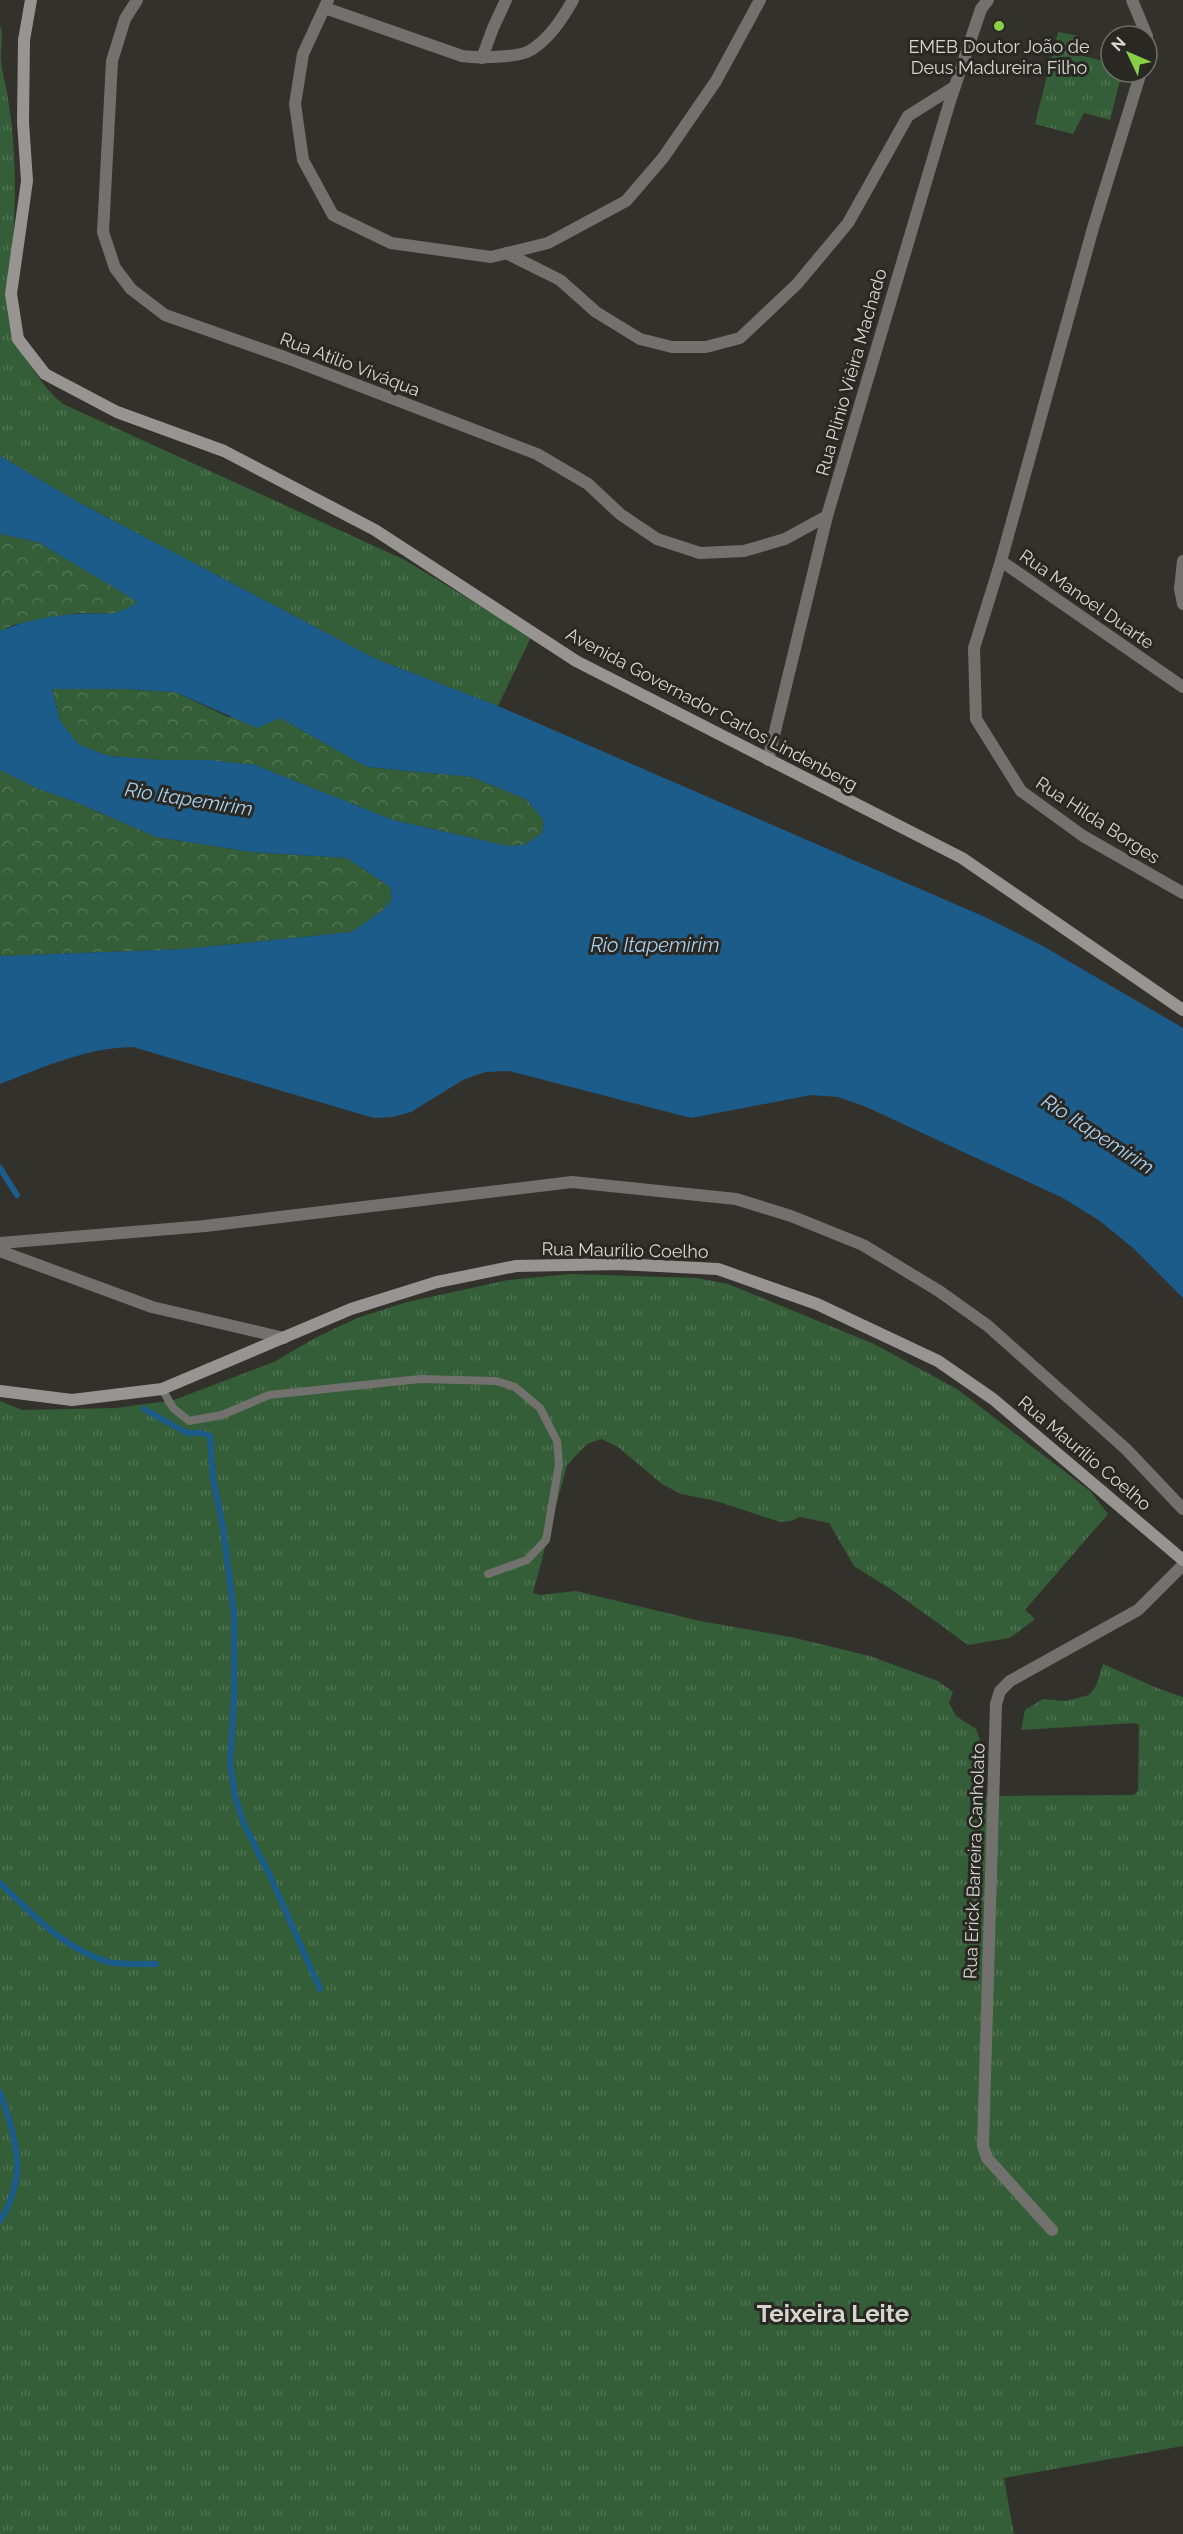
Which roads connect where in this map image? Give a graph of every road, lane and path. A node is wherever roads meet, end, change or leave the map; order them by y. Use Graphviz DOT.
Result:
graph roads {
  1 [pos="32,0"];
  2 [pos="136,0"];
  3 [pos="506,0"];
  4 [pos="573,0"];
  5 [pos="759,0"];
  6 [pos="988,0"];
  7 [pos="1132,0"];
  8 [pos="326,4"];
  9 [pos="1141,24"];
  10 [pos="482,58"];
  11 [pos="1137,84"];
  12 [pos="954,87"];
  13 [pos="506,253"];
  14 [pos="827,516"];
  15 [pos="1001,561"];
  16 [pos="1183,561"];
  17 [pos="1183,604"];
  18 [pos="1183,687"];
  19 [pos="768,760"];
  20 [pos="1183,893"];
  21 [pos="1183,1010"];
  22 [pos="0,1243"];
  23 [pos="0,1251"];
  24 [pos="284,1338"];
  25 [pos="162,1389"];
  26 [pos="0,1391"];
  27 [pos="1183,1509"];
  28 [pos="1183,1560"];
  29 [pos="1183,1565"];
  30 [pos="488,1574"];
  31 [pos="1052,2230"];
  1 -- 19 [label="street, Avenida Governador Carlos Lindenberg"];
  2 -- 14 [label="street, Rua Atílio Viváqua"];
  3 -- 10 [label="street"];
  4 -- 10 [label="street"];
  5 -- 13 [label="street"];
  6 -- 12 [label="street, Rua Plinio Viêira Machado"];
  7 -- 9 [label="street"];
  8 -- 10 [label="street"];
  8 -- 13 [label="street"];
  11 -- 15 [label="street"];
  12 -- 13 [label="street"];
  12 -- 14 [label="street, Rua Plinio Viêira Machado"];
  14 -- 19 [label="street, Rua Plinio Viêira Machado"];
  15 -- 18 [label="street, Rua Manoel Duarte"];
  15 -- 20 [label="street, Rua Hilda Borges"];
  16 -- 17 [label="street"];
  19 -- 21 [label="street, Avenida Governador Carlos Lindenberg"];
  22 -- 27 [label="street"];
  23 -- 24 [label="street"];
  24 -- 25 [label="street, Rua Maurílio Coelho"];
  24 -- 28 [label="street, Rua Maurílio Coelho"];
  25 -- 26 [label="street, Rua Maurílio Coelho"];
  25 -- 30 [label="lane"];
  29 -- 31 [label="street, Rua Erick Barreira Canholato"];
}
